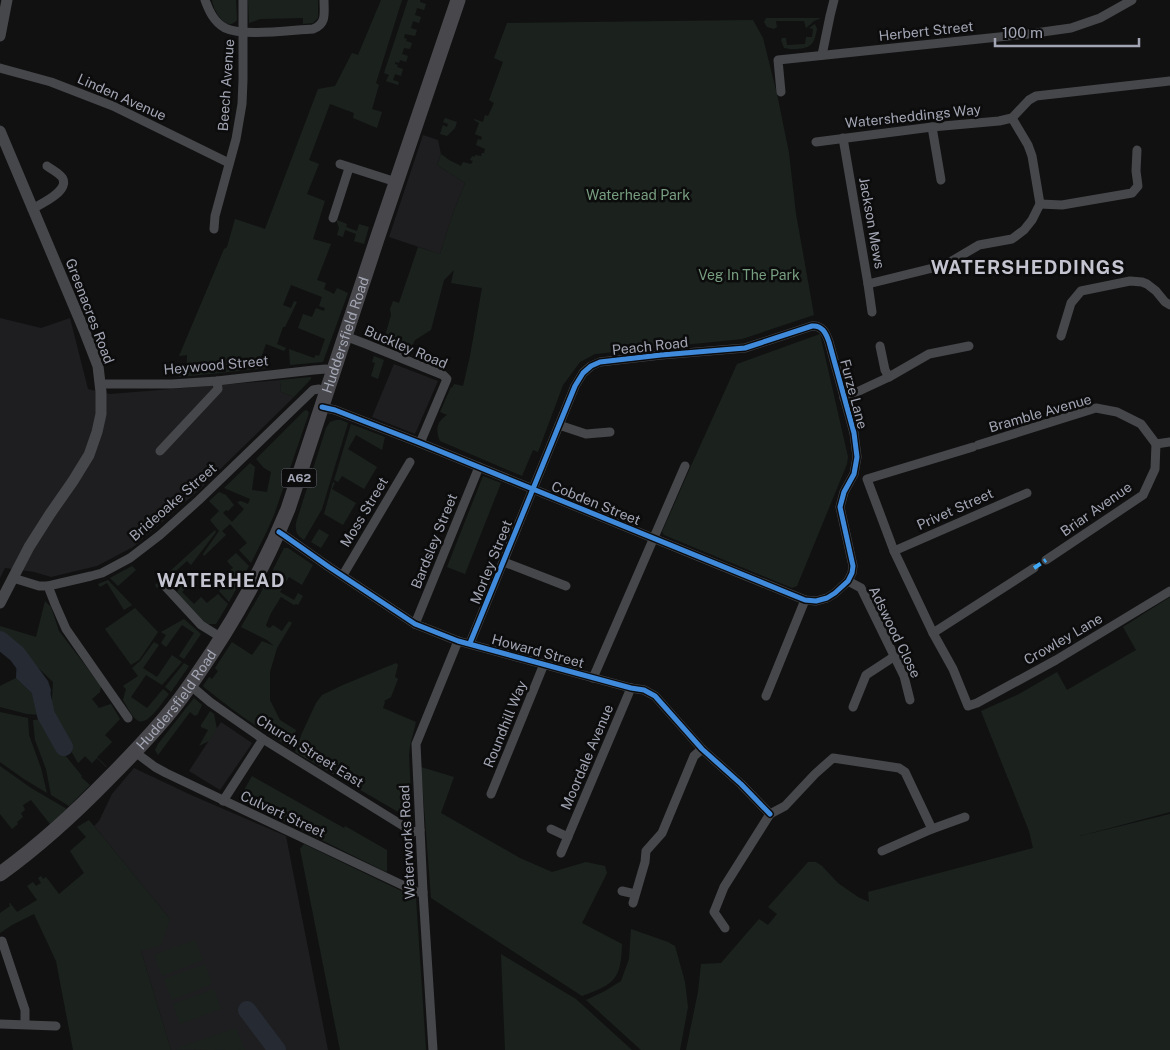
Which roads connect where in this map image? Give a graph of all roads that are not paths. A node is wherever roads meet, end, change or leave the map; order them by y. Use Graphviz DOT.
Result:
graph roads {
  1 [pos="7,0"];
  2 [pos="205,0"];
  3 [pos="243,0"];
  4 [pos="324,0"];
  5 [pos="458,0"];
  6 [pos="834,0"];
  7 [pos="1111,0"];
  8 [pos="1132,0"];
  9 [pos="1116,8"];
  10 [pos="243,32"];
  11 [pos="0,36"];
  12 [pos="822,55"];
  13 [pos="0,68"];
  14 [pos="1170,81"];
  15 [pos="781,92"];
  16 [pos="1012,118"];
  17 [pos="932,127"];
  18 [pos="0,131"];
  19 [pos="843,138"];
  20 [pos="816,142"];
  21 [pos="1137,150"];
  22 [pos="229,163"];
  23 [pos="340,164"];
  24 [pos="47,166"];
  25 [pos="350,168"];
  26 [pos="941,180"];
  27 [pos="396,182"];
  28 [pos="1040,204"];
  29 [pos="32,209"];
  30 [pos="333,218"];
  31 [pos="214,229"];
  32 [pos="868,284"];
  33 [pos="1170,305"];
  34 [pos="872,312"];
  35 [pos="816,325"];
  36 [pos="345,336"];
  37 [pos="1061,336"];
  38 [pos="880,346"];
  39 [pos="968,346"];
  40 [pos="333,371"];
  41 [pos="888,376"];
  42 [pos="217,381"];
  43 [pos="101,384"];
  44 [pos="327,391"];
  45 [pos="844,398"];
  46 [pos="322,407"];
  47 [pos="559,425"];
  48 [pos="610,432"];
  49 [pos="1170,442"];
  50 [pos="420,443"];
  51 [pos="1156,444"];
  52 [pos="160,451"];
  53 [pos="410,462"];
  54 [pos="685,466"];
  55 [pos="479,467"];
  56 [pos="533,490"];
  57 [pos="1027,493"];
  58 [pos="279,532"];
  59 [pos="654,539"];
  60 [pos="894,551"];
  61 [pos="1046,560"];
  62 [pos="504,562"];
  63 [pos="1034,568"];
  64 [pos="343,576"];
  65 [pos="13,578"];
  66 [pos="848,581"];
  67 [pos="164,585"];
  68 [pos="48,586"];
  69 [pos="566,586"];
  70 [pos="1170,592"];
  71 [pos="805,600"];
  72 [pos="0,603"];
  73 [pos="415,624"];
  74 [pos="933,633"];
  75 [pos="222,638"];
  76 [pos="458,641"];
  77 [pos="470,644"];
  78 [pos="895,656"];
  79 [pos="544,664"];
  80 [pos="594,678"];
  81 [pos="190,685"];
  82 [pos="631,688"];
  83 [pos="766,696"];
  84 [pos="910,700"];
  85 [pos="853,708"];
  86 [pos="128,718"];
  87 [pos="263,739"];
  88 [pos="702,749"];
  89 [pos="135,752"];
  90 [pos="491,794"];
  91 [pos="223,801"];
  92 [pos="770,814"];
  93 [pos="965,817"];
  94 [pos="551,829"];
  95 [pos="932,829"];
  96 [pos="420,830"];
  97 [pos="568,837"];
  98 [pos="882,851"];
  99 [pos="562,853"];
  100 [pos="0,874"];
  101 [pos="622,891"];
  102 [pos="423,892"];
  103 [pos="725,928"];
  104 [pos="2,941"];
  105 [pos="0,1024"];
  106 [pos="25,1024"];
  107 [pos="56,1026"];
  108 [pos="433,1050"];
  1 -- 11 [label="street"];
  2 -- 10 [label="street"];
  3 -- 10 [label="street, Beech Avenue"];
  4 -- 10 [label="street"];
  5 -- 27 [label="main road, Huddersfield Road / A62"];
  6 -- 12 [label="street"];
  7 -- 9 [label="street"];
  8 -- 9 [label="street, Herbert Street"];
  9 -- 12 [label="street, Herbert Street"];
  10 -- 22 [label="street, Beech Avenue"];
  12 -- 15 [label="street, Herbert Street"];
  13 -- 22 [label="street, Linden Avenue"];
  14 -- 16 [label="street"];
  16 -- 17 [label="street, Watersheddings Way"];
  16 -- 28 [label="street"];
  17 -- 19 [label="street, Watersheddings Way"];
  17 -- 26 [label="street"];
  18 -- 29 [label="street, Greenacres Road"];
  19 -- 20 [label="street, Watersheddings Way"];
  19 -- 32 [label="street, Jackson Mews"];
  21 -- 28 [label="street"];
  22 -- 31 [label="street, Beech Avenue"];
  23 -- 25 [label="street"];
  24 -- 29 [label="street"];
  25 -- 27 [label="street"];
  25 -- 30 [label="street"];
  27 -- 36 [label="main road, Huddersfield Road / A62"];
  28 -- 32 [label="street"];
  29 -- 43 [label="street, Greenacres Road"];
  32 -- 34 [label="street, Jackson Mews"];
  33 -- 37 [label="street"];
  35 -- 45 [label="street, Furze Lane"];
  35 -- 47 [label="street, Peach Road"];
  36 -- 40 [label="main road, Huddersfield Road / A62"];
  36 -- 50 [label="street, Buckley Road"];
  38 -- 41 [label="street"];
  39 -- 41 [label="street"];
  40 -- 42 [label="street, Heywood Street"];
  40 -- 44 [label="main road, Huddersfield Road / A62"];
  41 -- 45 [label="street"];
  42 -- 43 [label="street, Heywood Street"];
  42 -- 52 [label="street"];
  43 -- 65 [label="street, Greenacres Road"];
  44 -- 46 [label="main road, Huddersfield Road / A62"];
  44 -- 68 [label="street, Brideoake Street"];
  45 -- 66 [label="street, Furze Lane"];
  46 -- 50 [label="street, Cobden Street"];
  46 -- 58 [label="main road, Huddersfield Road / A62"];
  47 -- 48 [label="street"];
  47 -- 56 [label="street, Peach Road"];
  49 -- 51 [label="street"];
  50 -- 55 [label="street, Cobden Street"];
  51 -- 60 [label="street, Bramble Avenue"];
  51 -- 61 [label="street, Briar Avenue"];
  53 -- 64 [label="street, Moss Street"];
  54 -- 59 [label="street"];
  55 -- 56 [label="street, Cobden Street"];
  55 -- 73 [label="street, Bardsley Street"];
  56 -- 59 [label="street, Cobden Street"];
  56 -- 62 [label="street, Morley Street"];
  57 -- 60 [label="street, Privet Street"];
  58 -- 64 [label="street, Howard Street"];
  58 -- 75 [label="main road, Huddersfield Road / A62"];
  59 -- 71 [label="street, Cobden Street"];
  59 -- 80 [label="street"];
  60 -- 74 [label="street"];
  62 -- 69 [label="street"];
  62 -- 77 [label="street, Morley Street"];
  63 -- 74 [label="street"];
  64 -- 73 [label="street, Howard Street"];
  65 -- 68 [label="street, Brideoake Street"];
  65 -- 72 [label="street, Greenacres Road"];
  66 -- 71 [label="street"];
  66 -- 78 [label="street, Adswood Close"];
  67 -- 75 [label="street"];
  68 -- 86 [label="street"];
  70 -- 74 [label="street, Crowley Lane"];
  71 -- 83 [label="street"];
  73 -- 76 [label="street, Howard Street"];
  75 -- 81 [label="main road, Huddersfield Road / A62"];
  76 -- 77 [label="street, Howard Street"];
  76 -- 96 [label="street, Waterworks Road"];
  77 -- 79 [label="street, Howard Street"];
  78 -- 84 [label="street, Adswood Close"];
  78 -- 85 [label="street"];
  79 -- 80 [label="street, Howard Street"];
  79 -- 90 [label="street, Roundhill Way"];
  80 -- 82 [label="street, Howard Street"];
  81 -- 87 [label="street, Church Street East"];
  81 -- 89 [label="main road, Huddersfield Road / A62"];
  82 -- 88 [label="street, Howard Street"];
  82 -- 97 [label="street, Moordale Avenue"];
  87 -- 91 [label="street"];
  87 -- 96 [label="street, Church Street East"];
  88 -- 92 [label="street, Howard Street"];
  88 -- 101 [label="street"];
  89 -- 91 [label="street, Culvert Street"];
  89 -- 100 [label="main road, Huddersfield Road / A62"];
  91 -- 102 [label="street, Culvert Street"];
  92 -- 95 [label="street"];
  92 -- 103 [label="street"];
  93 -- 95 [label="street"];
  94 -- 97 [label="street"];
  95 -- 98 [label="street"];
  96 -- 102 [label="street, Waterworks Road"];
  97 -- 99 [label="street, Moordale Avenue"];
  102 -- 108 [label="street, Waterworks Road"];
  104 -- 106 [label="street"];
  105 -- 106 [label="street"];
  106 -- 107 [label="street"];
}
